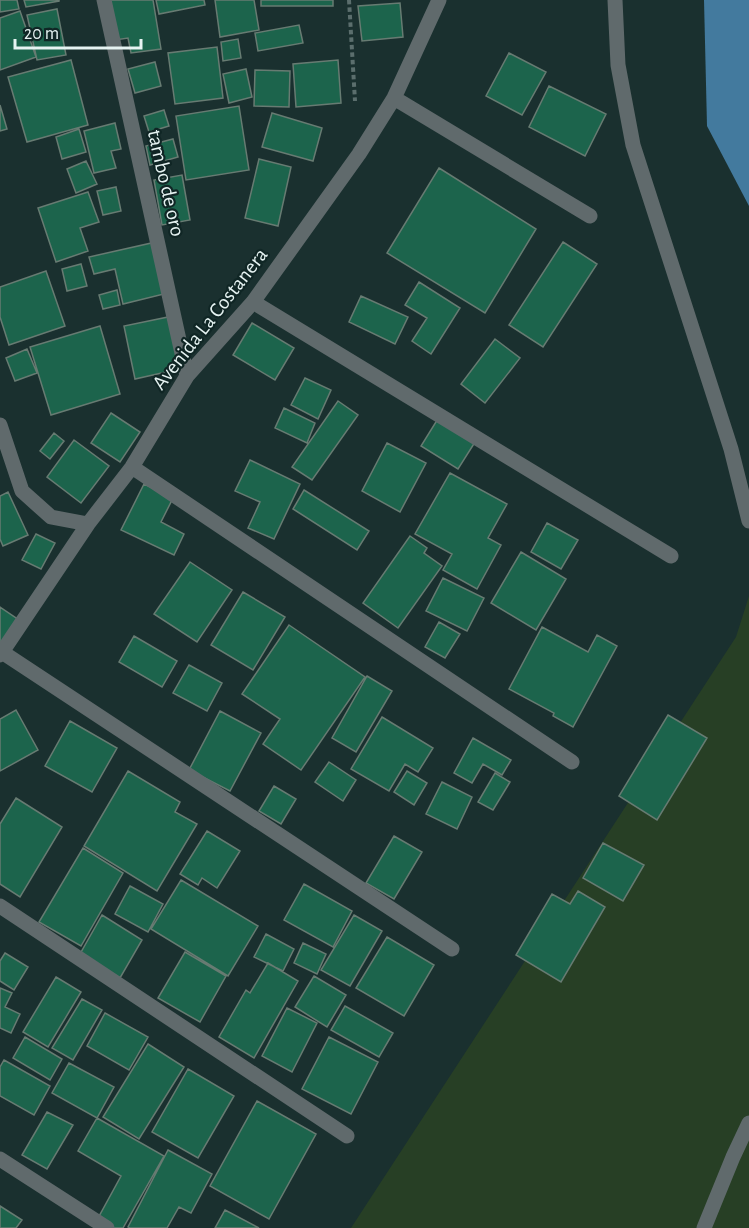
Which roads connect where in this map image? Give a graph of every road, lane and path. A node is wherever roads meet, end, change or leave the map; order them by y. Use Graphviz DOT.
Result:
graph roads {
  1 [pos="104,0"];
  2 [pos="349,0"];
  3 [pos="439,0"];
  4 [pos="615,0"];
  5 [pos="393,98"];
  6 [pos="359,154"];
  7 [pos="590,216"];
  8 [pos="253,302"];
  9 [pos="187,376"];
  10 [pos="0,425"];
  11 [pos="132,467"];
  12 [pos="749,521"];
  13 [pos="88,524"];
  14 [pos="671,556"];
  15 [pos="1,653"];
  16 [pos="573,762"];
  17 [pos="0,906"];
  18 [pos="452,949"];
  19 [pos="749,1123"];
  20 [pos="347,1136"];
  21 [pos="0,1158"];
  22 [pos="107,1228"];
  23 [pos="704,1228"];
  1 -- 9 [label="street, tambo de oro"];
  2 -- 6 [label="path"];
  3 -- 5 [label="street, Avenida La Costanera"];
  4 -- 12 [label="street"];
  5 -- 6 [label="street, Avenida La Costanera"];
  5 -- 7 [label="street"];
  6 -- 8 [label="street, Avenida La Costanera"];
  8 -- 9 [label="street, Avenida La Costanera"];
  8 -- 14 [label="street"];
  9 -- 11 [label="street, Avenida La Costanera"];
  10 -- 13 [label="street"];
  11 -- 13 [label="street, Avenida La Costanera"];
  11 -- 16 [label="street"];
  13 -- 15 [label="street, Avenida La Costanera"];
  15 -- 18 [label="street"];
  17 -- 20 [label="street"];
  19 -- 23 [label="street"];
  21 -- 22 [label="street"];
}
